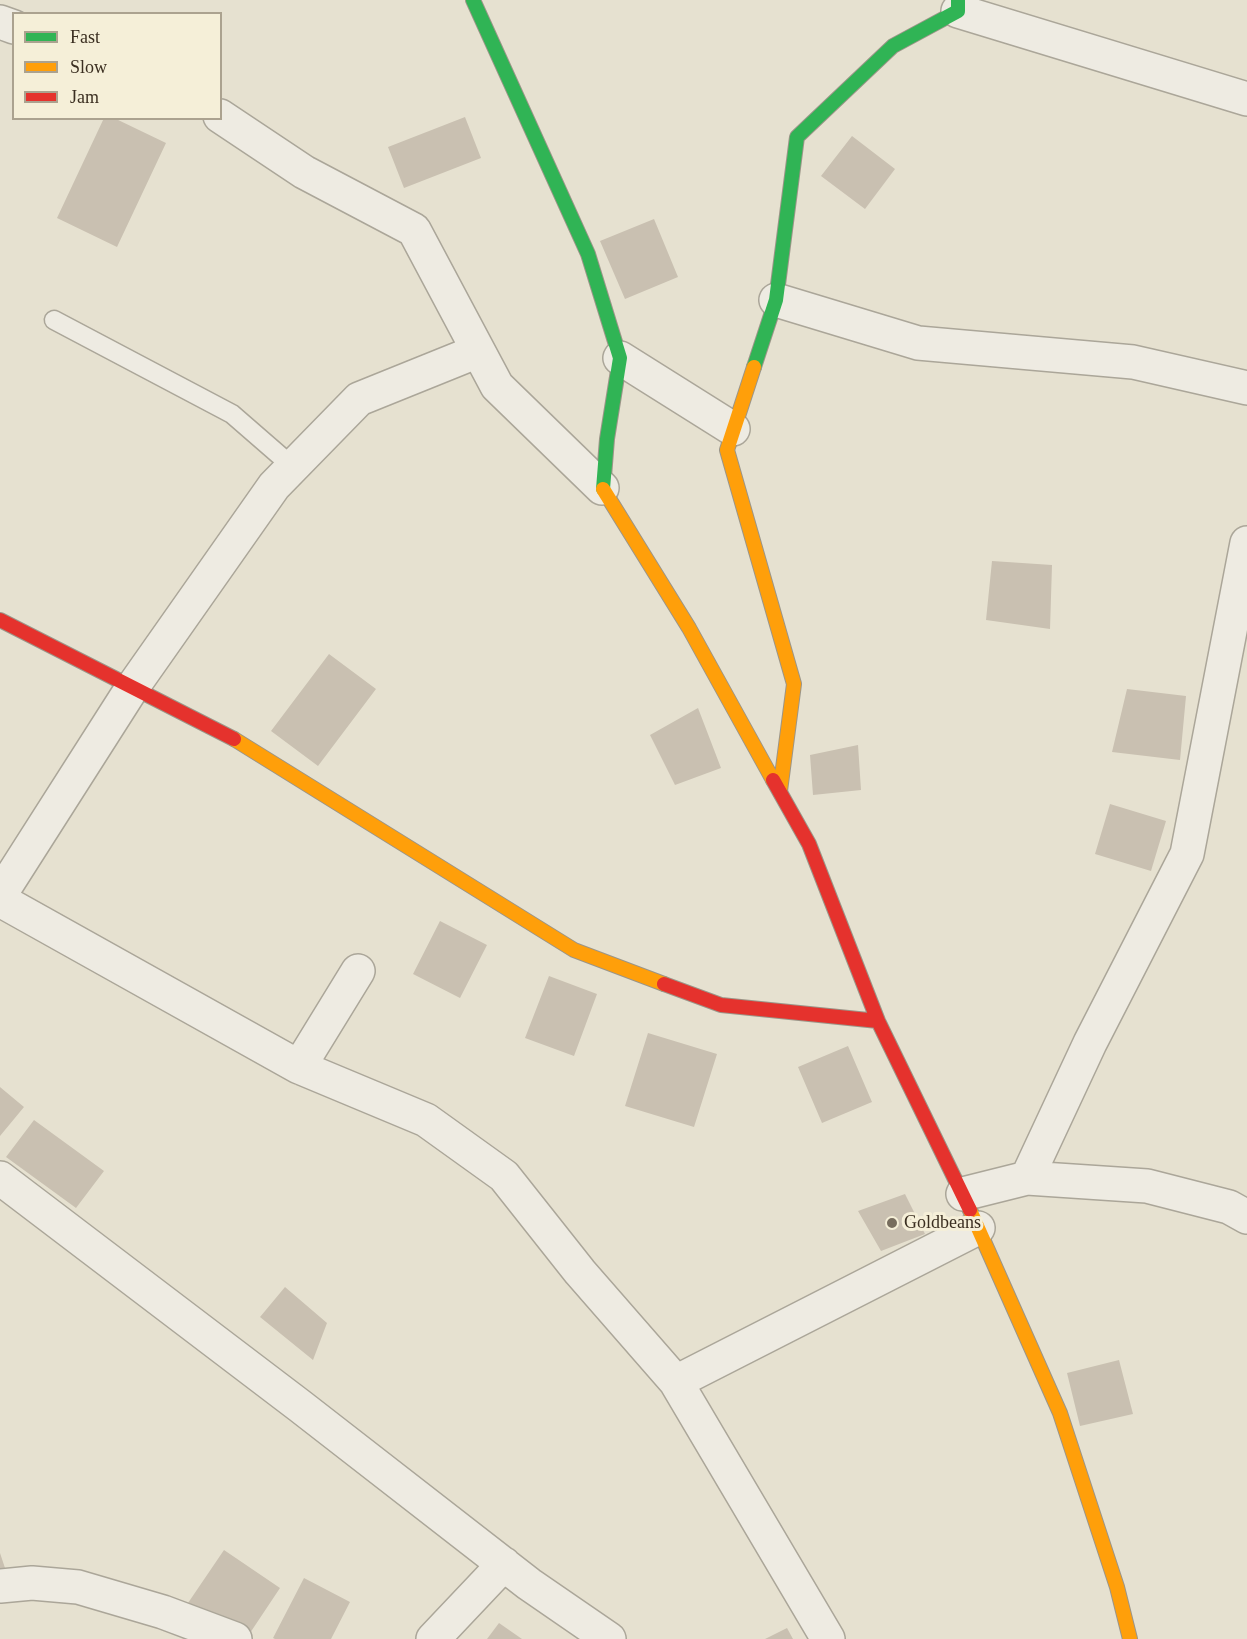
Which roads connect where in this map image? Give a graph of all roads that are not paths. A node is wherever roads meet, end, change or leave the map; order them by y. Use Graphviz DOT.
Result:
graph roads {
  1 [pos="473,0"];
  2 [pos="958,6"];
  3 [pos="1247,99"];
  4 [pos="222,117"];
  5 [pos="776,300"];
  6 [pos="54,320"];
  7 [pos="478,351"];
  8 [pos="620,358"];
  9 [pos="1247,388"];
  10 [pos="734,429"];
  11 [pos="293,467"];
  12 [pos="602,488"];
  13 [pos="1247,547"];
  14 [pos="0,620"];
  15 [pos="132,687"];
  16 [pos="780,791"];
  17 [pos="0,894"];
  18 [pos="0,900"];
  19 [pos="357,971"];
  20 [pos="878,1021"];
  21 [pos="299,1067"];
  22 [pos="0,1178"];
  23 [pos="1027,1178"];
  24 [pos="963,1194"];
  25 [pos="1247,1216"];
  26 [pos="978,1228"];
  27 [pos="676,1382"];
  28 [pos="504,1564"];
  29 [pos="0,1586"];
  30 [pos="235,1639"];
  31 [pos="433,1639"];
  32 [pos="609,1639"];
  33 [pos="828,1639"];
  34 [pos="1130,1639"];
  1 -- 8 [label="street"];
  2 -- 3 [label="street"];
  2 -- 5 [label="street"];
  4 -- 7 [label="street"];
  5 -- 9 [label="street"];
  5 -- 10 [label="street"];
  6 -- 11 [label="lane"];
  7 -- 11 [label="street"];
  7 -- 12 [label="street"];
  8 -- 10 [label="street"];
  8 -- 12 [label="street"];
  10 -- 16 [label="street"];
  11 -- 15 [label="street"];
  12 -- 16 [label="street"];
  13 -- 23 [label="street"];
  14 -- 15 [label="street"];
  15 -- 17 [label="street"];
  15 -- 20 [label="street"];
  16 -- 20 [label="street"];
  18 -- 21 [label="street"];
  19 -- 21 [label="street"];
  20 -- 24 [label="street"];
  21 -- 27 [label="street"];
  22 -- 28 [label="street"];
  23 -- 24 [label="street"];
  23 -- 25 [label="street"];
  24 -- 26 [label="street"];
  26 -- 27 [label="street"];
  26 -- 34 [label="street"];
  27 -- 33 [label="street"];
  28 -- 31 [label="street"];
  28 -- 32 [label="street"];
  29 -- 30 [label="street"];
}
